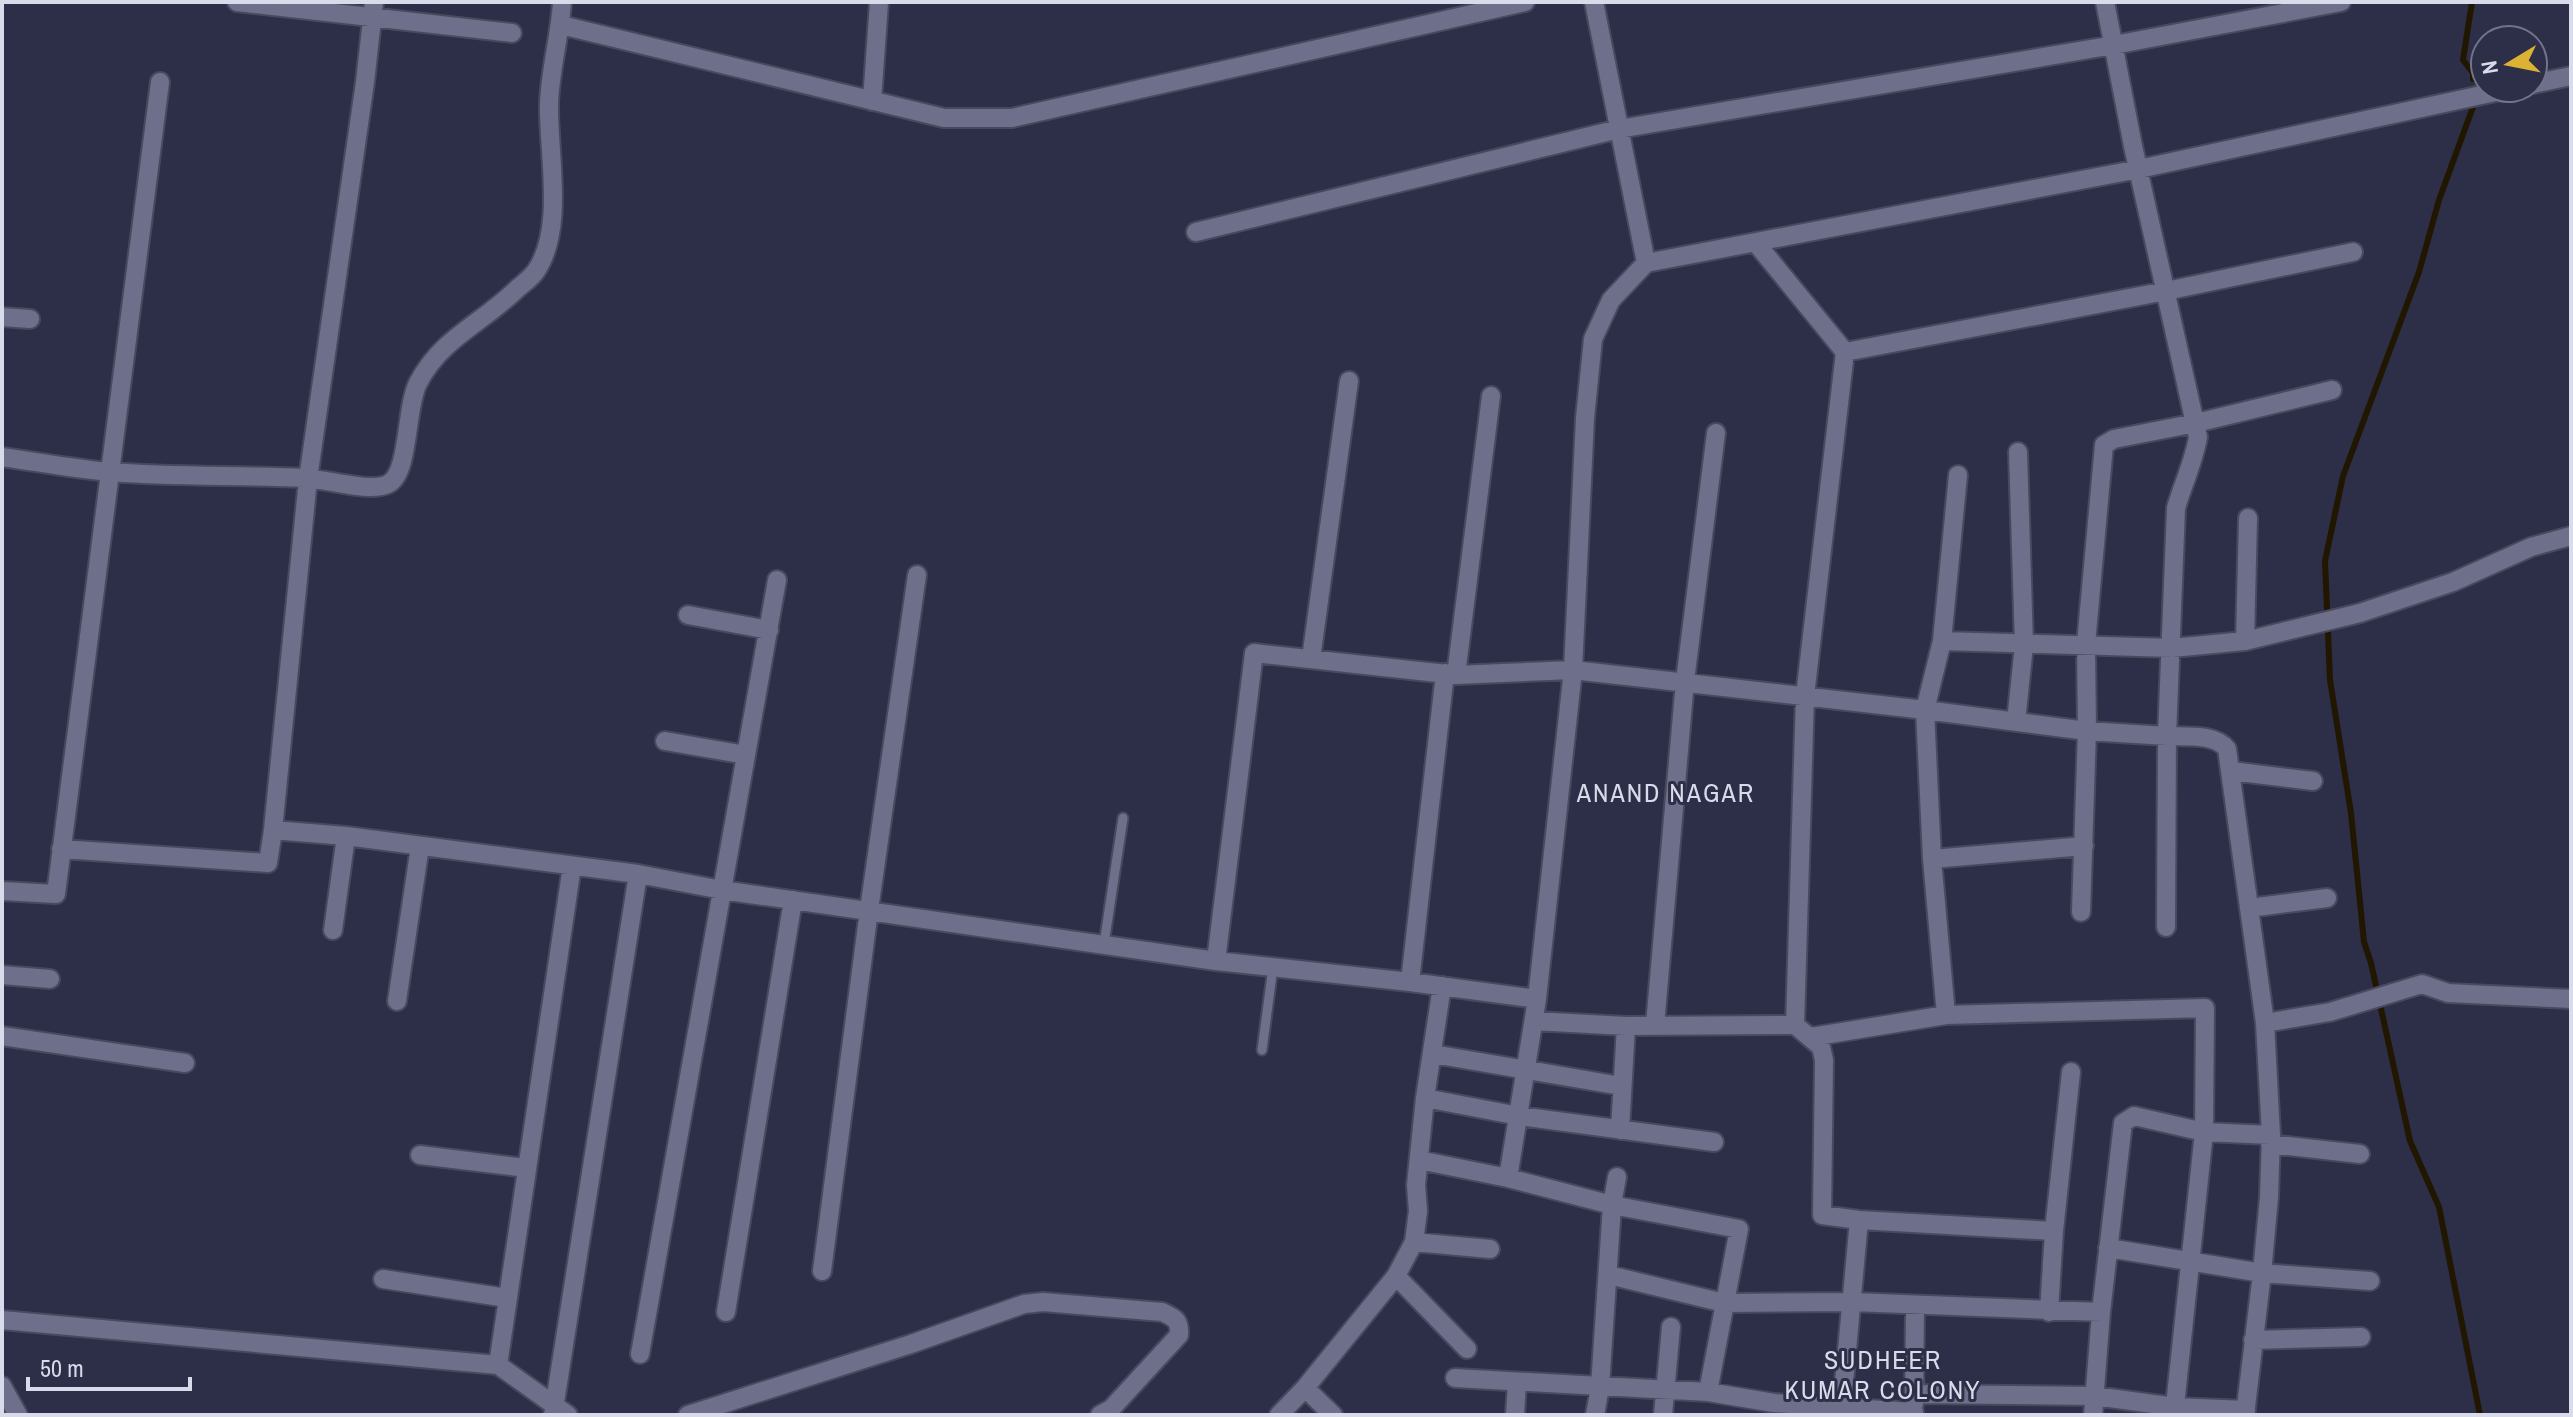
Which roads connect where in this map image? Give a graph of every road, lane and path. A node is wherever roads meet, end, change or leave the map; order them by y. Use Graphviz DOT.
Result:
graph roads {
  1 [pos="237,2"];
  2 [pos="562,2"];
  3 [pos="879,2"];
  4 [pos="1525,2"];
  5 [pos="1594,2"];
  6 [pos="2105,2"];
  7 [pos="2341,2"];
  8 [pos="373,10"];
  9 [pos="561,25"];
  10 [pos="512,33"];
  11 [pos="2114,45"];
  12 [pos="2571,76"];
  13 [pos="2549,81"];
  14 [pos="160,82"];
  15 [pos="2469,98"];
  16 [pos="872,101"];
  17 [pos="1619,129"];
  18 [pos="2139,169"];
  19 [pos="1196,232"];
  20 [pos="1756,243"];
  21 [pos="2353,252"];
  22 [pos="1646,263"];
  23 [pos="2166,291"];
  24 [pos="2,317"];
  25 [pos="30,319"];
  26 [pos="1845,352"];
  27 [pos="1349,381"];
  28 [pos="2332,390"];
  29 [pos="1491,396"];
  30 [pos="2196,423"];
  31 [pos="1716,433"];
  32 [pos="2018,452"];
  33 [pos="2,457"];
  34 [pos="110,472"];
  35 [pos="1958,475"];
  36 [pos="308,479"];
  37 [pos="2248,518"];
  38 [pos="2571,536"];
  39 [pos="917,575"];
  40 [pos="777,580"];
  41 [pos="688,615"];
  42 [pos="769,630"];
  43 [pos="1942,641"];
  44 [pos="2245,641"];
  45 [pos="2086,644"];
  46 [pos="2024,645"];
  47 [pos="2172,648"];
  48 [pos="1311,659"];
  49 [pos="1573,670"];
  50 [pos="1450,674"];
  51 [pos="1685,681"];
  52 [pos="1805,696"];
  53 [pos="1925,710"];
  54 [pos="2016,722"];
  55 [pos="2087,731"];
  56 [pos="2167,736"];
  57 [pos="665,741"];
  58 [pos="746,755"];
  59 [pos="2231,771"];
  60 [pos="2313,781"];
  61 [pos="1123,818"];
  62 [pos="273,830"];
  63 [pos="346,836"];
  64 [pos="420,846"];
  65 [pos="2084,846"];
  66 [pos="61,849"];
  67 [pos="1932,859"];
  68 [pos="572,866"];
  69 [pos="638,874"];
  70 [pos="722,890"];
  71 [pos="2,891"];
  72 [pos="2327,898"];
  73 [pos="793,900"];
  74 [pos="2249,908"];
  75 [pos="869,910"];
  76 [pos="2081,912"];
  77 [pos="2166,927"];
  78 [pos="333,930"];
  79 [pos="1104,944"];
  80 [pos="1216,961"];
  81 [pos="1273,967"];
  82 [pos="2,975"];
  83 [pos="50,979"];
  84 [pos="1410,982"];
  85 [pos="1442,986"];
  86 [pos="1537,999"];
  87 [pos="2571,999"];
  88 [pos="397,1001"];
  89 [pos="1946,1015"];
  90 [pos="1534,1021"];
  91 [pos="2265,1023"];
  92 [pos="1655,1025"];
  93 [pos="1795,1025"];
  94 [pos="1626,1026"];
  95 [pos="2,1036"];
  96 [pos="1811,1037"];
  97 [pos="1262,1050"];
  98 [pos="1433,1054"];
  99 [pos="185,1063"];
  100 [pos="1526,1070"];
  101 [pos="2071,1072"];
  102 [pos="1621,1086"];
  103 [pos="1425,1098"];
  104 [pos="1519,1116"];
  105 [pos="1620,1130"];
  106 [pos="2204,1132"];
  107 [pos="2271,1140"];
  108 [pos="1714,1142"];
  109 [pos="2360,1154"];
  110 [pos="420,1155"];
  111 [pos="1419,1160"];
  112 [pos="526,1168"];
  113 [pos="1617,1177"];
  114 [pos="1508,1178"];
  115 [pos="1612,1205"];
  116 [pos="1859,1220"];
  117 [pos="2054,1231"];
  118 [pos="1414,1242"];
  119 [pos="2108,1248"];
  120 [pos="1490,1249"];
  121 [pos="2190,1262"];
  122 [pos="822,1271"];
  123 [pos="2262,1273"];
  124 [pos="1609,1275"];
  125 [pos="1396,1276"];
  126 [pos="383,1279"];
  127 [pos="2370,1281"];
  128 [pos="507,1298"];
  129 [pos="1853,1302"];
  130 [pos="1724,1303"];
  131 [pos="1915,1305"];
  132 [pos="726,1312"];
  133 [pos="2049,1312"];
  134 [pos="2101,1312"];
  135 [pos="2,1320"];
  136 [pos="1671,1327"];
  137 [pos="2361,1337"];
  138 [pos="2253,1340"];
  139 [pos="1467,1349"];
  140 [pos="640,1354"];
  141 [pos="498,1365"];
  142 [pos="1455,1378"];
  143 [pos="1517,1382"];
  144 [pos="2,1386"];
  145 [pos="1600,1387"];
  146 [pos="1305,1388"];
  147 [pos="1665,1390"];
  148 [pos="1708,1392"];
  149 [pos="2016,1406"];
  150 [pos="2094,1406"];
  151 [pos="1914,1407"];
  152 [pos="1774,1409"];
  153 [pos="1841,1411"];
  154 [pos="2174,1411"];
  155 [pos="559,1413"];
  156 [pos="2246,1413"];
  157 [pos="18,1415"];
  158 [pos="688,1415"];
  159 [pos="1100,1415"];
  160 [pos="1279,1415"];
  161 [pos="1333,1415"];
  162 [pos="1515,1415"];
  163 [pos="1595,1415"];
  164 [pos="1663,1415"];
  1 -- 8 [label="street"];
  2 -- 9 [label="street"];
  3 -- 16 [label="street"];
  4 -- 16 [label="street"];
  5 -- 17 [label="street"];
  6 -- 11 [label="street"];
  7 -- 11 [label="street"];
  8 -- 10 [label="street"];
  8 -- 36 [label="street"];
  9 -- 16 [label="street"];
  9 -- 36 [label="street"];
  11 -- 17 [label="street"];
  11 -- 18 [label="street"];
  12 -- 13 [label="street"];
  14 -- 34 [label="street"];
  15 -- 18 [label="street"];
  17 -- 19 [label="street"];
  17 -- 22 [label="street"];
  18 -- 20 [label="street"];
  18 -- 23 [label="street"];
  20 -- 22 [label="street"];
  20 -- 26 [label="street"];
  21 -- 23 [label="street"];
  22 -- 49 [label="street"];
  23 -- 26 [label="street"];
  23 -- 30 [label="street"];
  24 -- 25 [label="street"];
  26 -- 52 [label="street"];
  27 -- 48 [label="street"];
  28 -- 30 [label="street"];
  29 -- 50 [label="street"];
  30 -- 45 [label="street"];
  30 -- 47 [label="street"];
  31 -- 51 [label="street"];
  32 -- 46 [label="street"];
  33 -- 34 [label="street"];
  34 -- 36 [label="street"];
  34 -- 66 [label="street"];
  35 -- 43 [label="street"];
  36 -- 62 [label="street"];
  37 -- 44 [label="street"];
  38 -- 44 [label="street"];
  39 -- 75 [label="street"];
  40 -- 42 [label="street"];
  41 -- 42 [label="street"];
  42 -- 58 [label="street"];
  43 -- 46 [label="street"];
  43 -- 53 [label="street"];
  44 -- 47 [label="street"];
  45 -- 46 [label="street"];
  45 -- 47 [label="street"];
  45 -- 55 [label="street"];
  46 -- 54 [label="street"];
  47 -- 56 [label="street"];
  48 -- 50 [label="street"];
  48 -- 80 [label="street"];
  49 -- 50 [label="street"];
  49 -- 51 [label="street"];
  49 -- 86 [label="street"];
  50 -- 84 [label="street"];
  51 -- 52 [label="street"];
  51 -- 92 [label="street"];
  52 -- 53 [label="street"];
  52 -- 93 [label="street"];
  53 -- 54 [label="street"];
  53 -- 67 [label="street"];
  54 -- 55 [label="street"];
  55 -- 56 [label="street"];
  55 -- 65 [label="street"];
  56 -- 59 [label="street"];
  56 -- 77 [label="street"];
  57 -- 58 [label="street"];
  58 -- 70 [label="street"];
  59 -- 60 [label="street"];
  59 -- 74 [label="street"];
  61 -- 79 [label="lane"];
  62 -- 63 [label="street"];
  62 -- 66 [label="street"];
  63 -- 64 [label="street"];
  63 -- 78 [label="street"];
  64 -- 68 [label="street"];
  64 -- 88 [label="street"];
  65 -- 67 [label="street"];
  65 -- 76 [label="street"];
  66 -- 71 [label="street"];
  67 -- 89 [label="street"];
  68 -- 69 [label="street"];
  68 -- 112 [label="street"];
  69 -- 70 [label="street"];
  69 -- 155 [label="street"];
  70 -- 73 [label="street"];
  70 -- 140 [label="street"];
  72 -- 74 [label="street"];
  73 -- 75 [label="street"];
  73 -- 132 [label="street"];
  74 -- 91 [label="street"];
  75 -- 79 [label="street"];
  75 -- 122 [label="street"];
  79 -- 80 [label="street"];
  80 -- 81 [label="street"];
  81 -- 84 [label="street"];
  81 -- 97 [label="lane"];
  82 -- 83 [label="street"];
  84 -- 85 [label="street"];
  85 -- 86 [label="street"];
  85 -- 98 [label="street"];
  86 -- 90 [label="street"];
  87 -- 91 [label="street"];
  89 -- 96 [label="street"];
  89 -- 106 [label="street"];
  90 -- 94 [label="street"];
  90 -- 100 [label="street"];
  91 -- 107 [label="street"];
  92 -- 93 [label="street"];
  92 -- 94 [label="street"];
  93 -- 96 [label="street"];
  94 -- 102 [label="street"];
  95 -- 99 [label="street"];
  96 -- 116 [label="street"];
  98 -- 100 [label="street"];
  98 -- 103 [label="street"];
  100 -- 102 [label="street"];
  100 -- 104 [label="street"];
  101 -- 117 [label="street"];
  102 -- 105 [label="street"];
  103 -- 104 [label="street"];
  103 -- 111 [label="street"];
  104 -- 105 [label="street"];
  104 -- 114 [label="street"];
  105 -- 108 [label="street"];
  106 -- 107 [label="street"];
  106 -- 119 [label="street"];
  106 -- 121 [label="street"];
  107 -- 109 [label="street"];
  107 -- 123 [label="street"];
  110 -- 112 [label="street"];
  111 -- 114 [label="street"];
  111 -- 118 [label="street"];
  112 -- 128 [label="street"];
  113 -- 115 [label="street"];
  114 -- 115 [label="street"];
  115 -- 124 [label="street"];
  115 -- 130 [label="street"];
  116 -- 117 [label="street"];
  116 -- 129 [label="street"];
  117 -- 133 [label="street"];
  118 -- 120 [label="street"];
  118 -- 125 [label="street"];
  119 -- 121 [label="street"];
  119 -- 134 [label="street"];
  121 -- 123 [label="street"];
  121 -- 154 [label="street"];
  123 -- 127 [label="street"];
  123 -- 138 [label="street"];
  124 -- 130 [label="street"];
  124 -- 145 [label="street"];
  125 -- 139 [label="street"];
  125 -- 146 [label="street"];
  126 -- 128 [label="street"];
  128 -- 141 [label="street"];
  129 -- 130 [label="street"];
  129 -- 131 [label="street"];
  129 -- 153 [label="street"];
  130 -- 148 [label="street"];
  131 -- 133 [label="street"];
  131 -- 151 [label="street"];
  133 -- 134 [label="street"];
  134 -- 150 [label="street"];
  135 -- 141 [label="street"];
  136 -- 147 [label="street"];
  137 -- 138 [label="street"];
  138 -- 156 [label="street"];
  141 -- 155 [label="street"];
  142 -- 143 [label="street"];
  143 -- 145 [label="street"];
  143 -- 162 [label="street"];
  144 -- 157 [label="street"];
  145 -- 147 [label="street"];
  145 -- 163 [label="street"];
  146 -- 160 [label="street"];
  146 -- 161 [label="street"];
  147 -- 148 [label="street"];
  147 -- 164 [label="street"];
  148 -- 152 [label="street"];
  149 -- 150 [label="street"];
  149 -- 151 [label="street"];
  150 -- 154 [label="street"];
  151 -- 153 [label="street"];
  152 -- 153 [label="street"];
  154 -- 156 [label="street"];
  158 -- 159 [label="street"];
}
